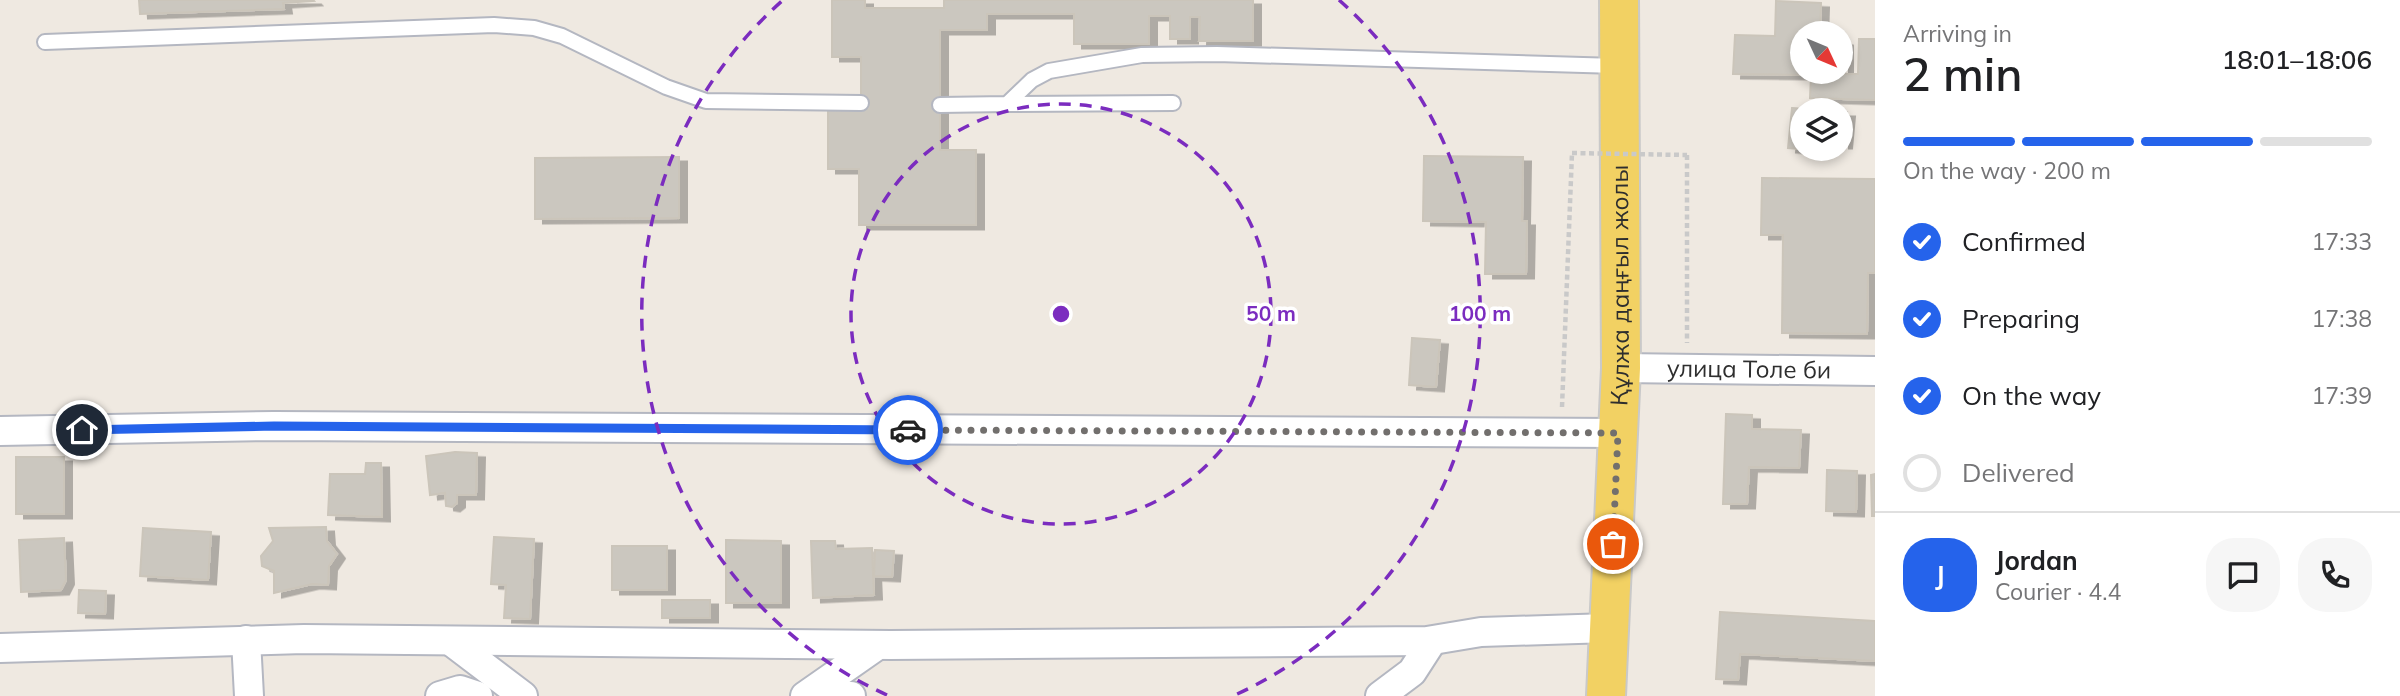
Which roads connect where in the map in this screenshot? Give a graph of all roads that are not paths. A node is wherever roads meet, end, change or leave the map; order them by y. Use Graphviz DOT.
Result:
graph roads {
  1 [pos="1619,0"];
  2 [pos="45,42"];
  3 [pos="1617,66"];
  4 [pos="861,103"];
  5 [pos="1173,103"];
  6 [pos="1007,104"];
  7 [pos="940,105"];
  8 [pos="1621,368"];
  9 [pos="1875,371"];
  10 [pos="0,431"];
  11 [pos="1618,433"];
  12 [pos="1609,628"];
  13 [pos="246,640"];
  14 [pos="1432,641"];
  15 [pos="453,642"];
  16 [pos="878,645"];
  17 [pos="0,648"];
  18 [pos="249,696"];
  19 [pos="440,696"];
  20 [pos="478,696"];
  21 [pos="523,696"];
  22 [pos="805,696"];
  23 [pos="843,696"];
  24 [pos="851,696"];
  25 [pos="1380,696"];
  26 [pos="1606,696"];
  1 -- 3 [label="main road, Құлжа даңғыл жолы"];
  2 -- 4 [label="lane"];
  3 -- 6 [label="lane"];
  3 -- 8 [label="main road, Құлжа даңғыл жолы"];
  5 -- 6 [label="lane"];
  6 -- 7 [label="lane"];
  8 -- 9 [label="street, улица Толе би"];
  8 -- 11 [label="main road, Құлжа даңғыл жолы"];
  10 -- 11 [label="street"];
  11 -- 12 [label="main road, Құлжа даңғыл жолы"];
  12 -- 14 [label="street"];
  12 -- 26 [label="main road, Құлжа даңғыл жолы"];
  13 -- 15 [label="street"];
  13 -- 17 [label="street"];
  13 -- 18 [label="street"];
  14 -- 16 [label="street"];
  14 -- 25 [label="street"];
  15 -- 16 [label="street"];
  15 -- 21 [label="street"];
  16 -- 22 [label="street"];
  19 -- 20 [label="street"];
  23 -- 24 [label="street"];
}
